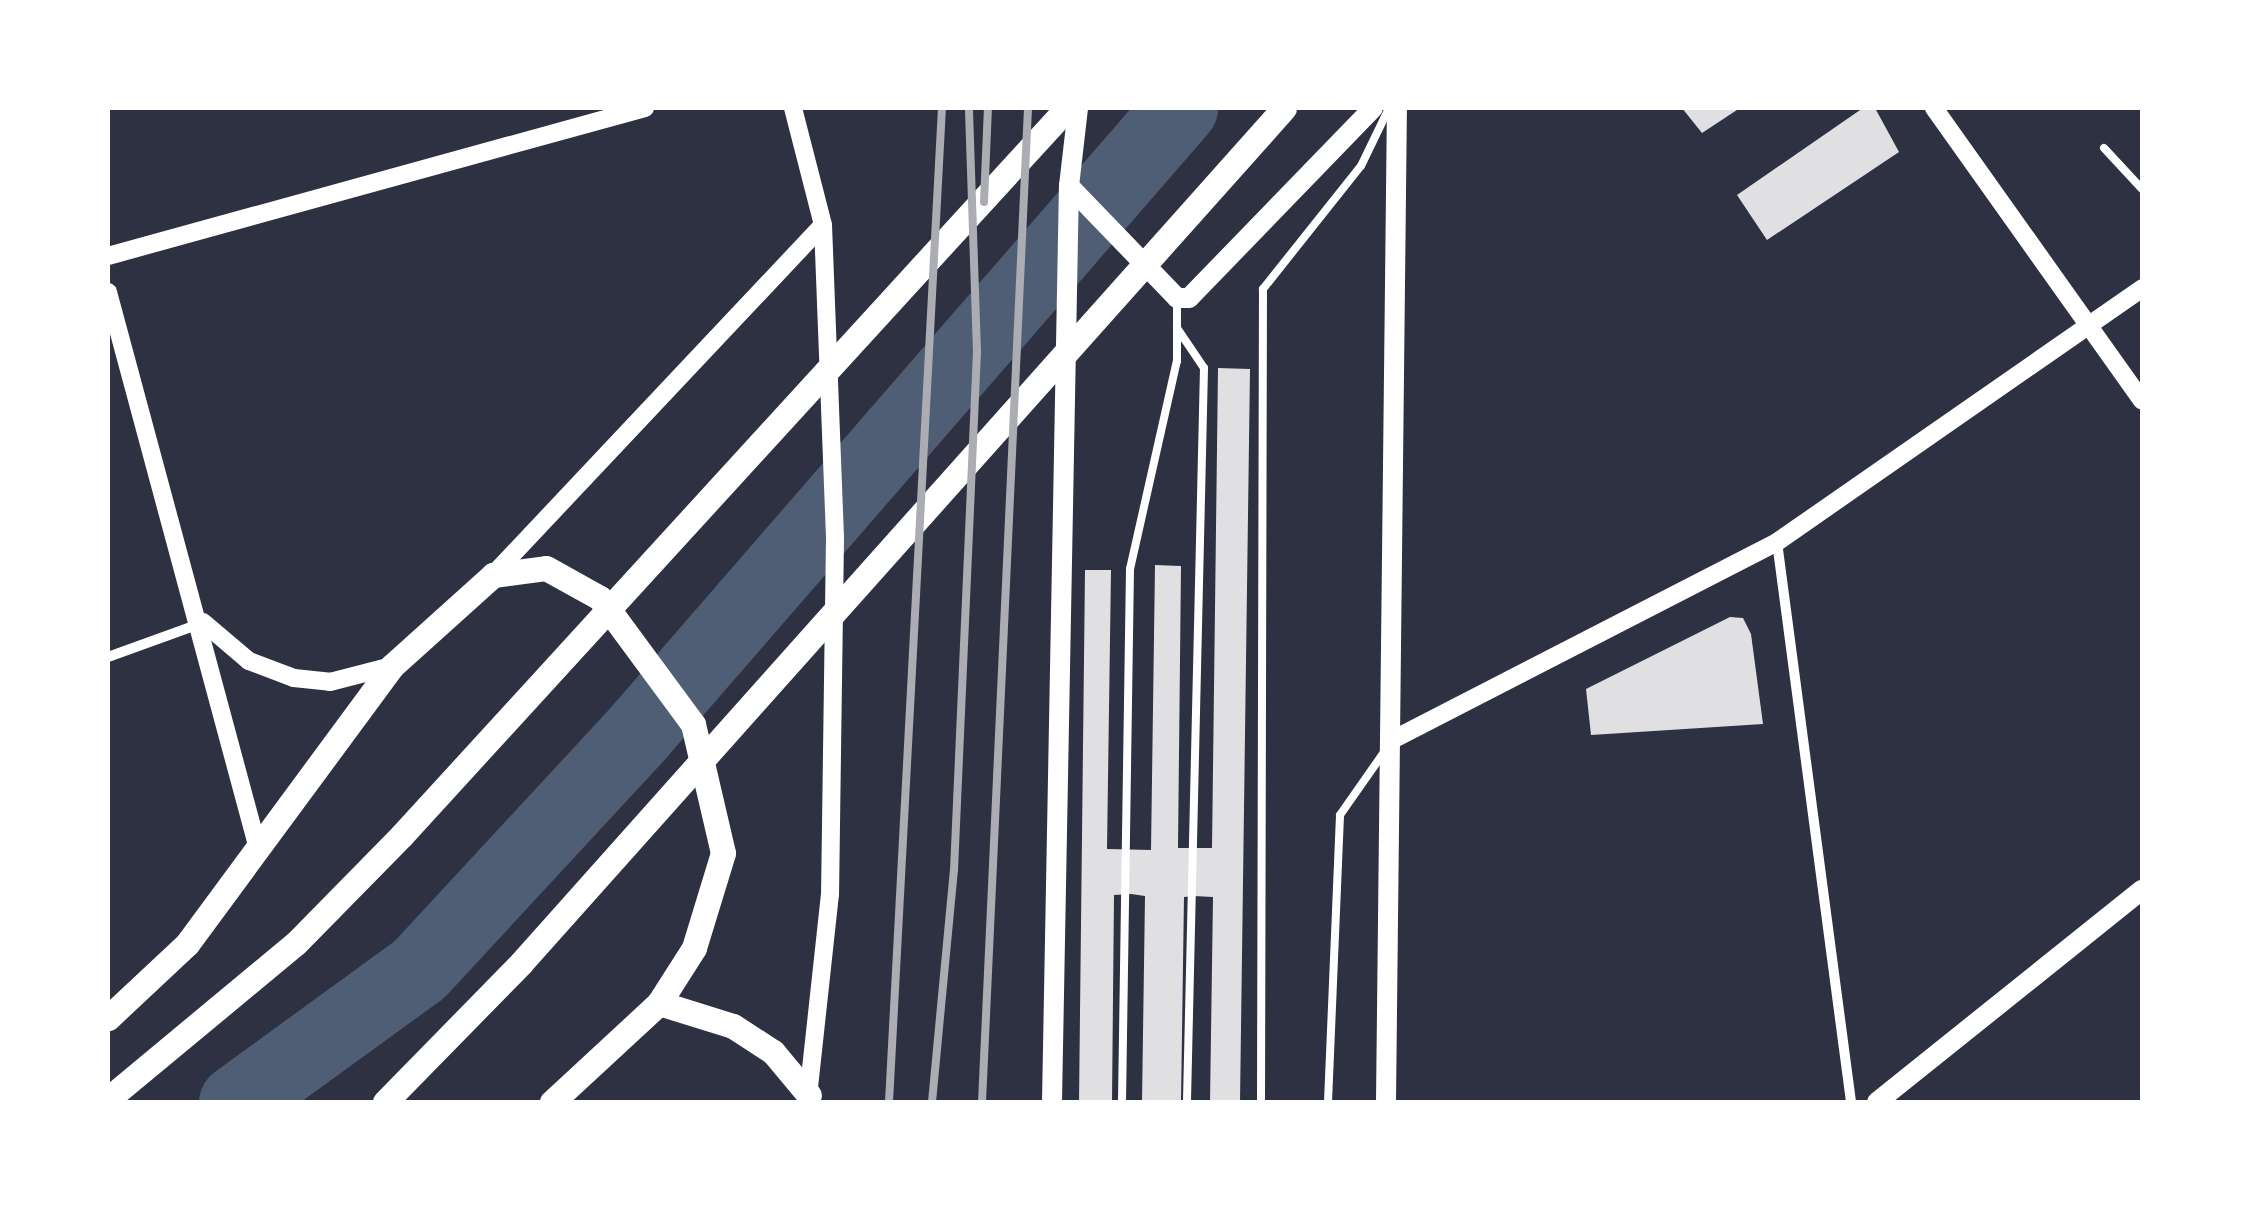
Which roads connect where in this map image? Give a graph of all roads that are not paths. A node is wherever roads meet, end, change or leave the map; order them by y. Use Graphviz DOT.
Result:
graph roads {
  1 [pos="645,108"];
  2 [pos="793,108"];
  3 [pos="1067,108"];
  4 [pos="1078,108"];
  5 [pos="1284,108"];
  6 [pos="1373,108"];
  7 [pos="1389,108"];
  8 [pos="1397,108"];
  9 [pos="1934,108"];
  10 [pos="2104,148"];
  11 [pos="2142,189"];
  12 [pos="1073,191"];
  13 [pos="824,224"];
  14 [pos="108,256"];
  15 [pos="2142,288"];
  16 [pos="108,292"];
  17 [pos="1177,298"];
  18 [pos="2083,327"];
  19 [pos="1176,328"];
  20 [pos="2142,401"];
  21 [pos="1778,542"];
  22 [pos="493,575"];
  23 [pos="203,622"];
  24 [pos="108,657"];
  25 [pos="392,666"];
  26 [pos="1396,738"];
  27 [pos="258,845"];
  28 [pos="2142,890"];
  29 [pos="659,1003"];
  30 [pos="108,1018"];
  31 [pos="108,1099"];
  32 [pos="808,1099"];
  33 [pos="385,1102"];
  34 [pos="552,1102"];
  35 [pos="1052,1102"];
  36 [pos="1122,1102"];
  37 [pos="1187,1102"];
  38 [pos="1261,1102"];
  39 [pos="1328,1102"];
  40 [pos="1386,1102"];
  41 [pos="1851,1102"];
  42 [pos="1877,1102"];
  1 -- 14 [label="street"];
  2 -- 13 [label="street"];
  3 -- 31 [label="main road"];
  4 -- 12 [label="main road"];
  5 -- 33 [label="main road"];
  6 -- 17 [label="main road"];
  7 -- 38 [label="lane"];
  8 -- 26 [label="main road"];
  9 -- 18 [label="street"];
  10 -- 11 [label="lane"];
  12 -- 17 [label="main road"];
  12 -- 35 [label="main road"];
  13 -- 22 [label="street"];
  13 -- 32 [label="street"];
  15 -- 18 [label="street"];
  16 -- 23 [label="street"];
  17 -- 19 [label="lane"];
  18 -- 20 [label="street"];
  18 -- 21 [label="street"];
  19 -- 36 [label="lane"];
  19 -- 37 [label="lane"];
  21 -- 26 [label="street"];
  21 -- 41 [label="street"];
  22 -- 25 [label="main road"];
  22 -- 29 [label="main road"];
  23 -- 24 [label="street"];
  23 -- 25 [label="street"];
  23 -- 27 [label="street"];
  25 -- 27 [label="main road"];
  26 -- 39 [label="lane"];
  26 -- 40 [label="main road"];
  27 -- 30 [label="main road"];
  28 -- 42 [label="main road"];
  29 -- 32 [label="main road"];
  29 -- 34 [label="main road"];
}
